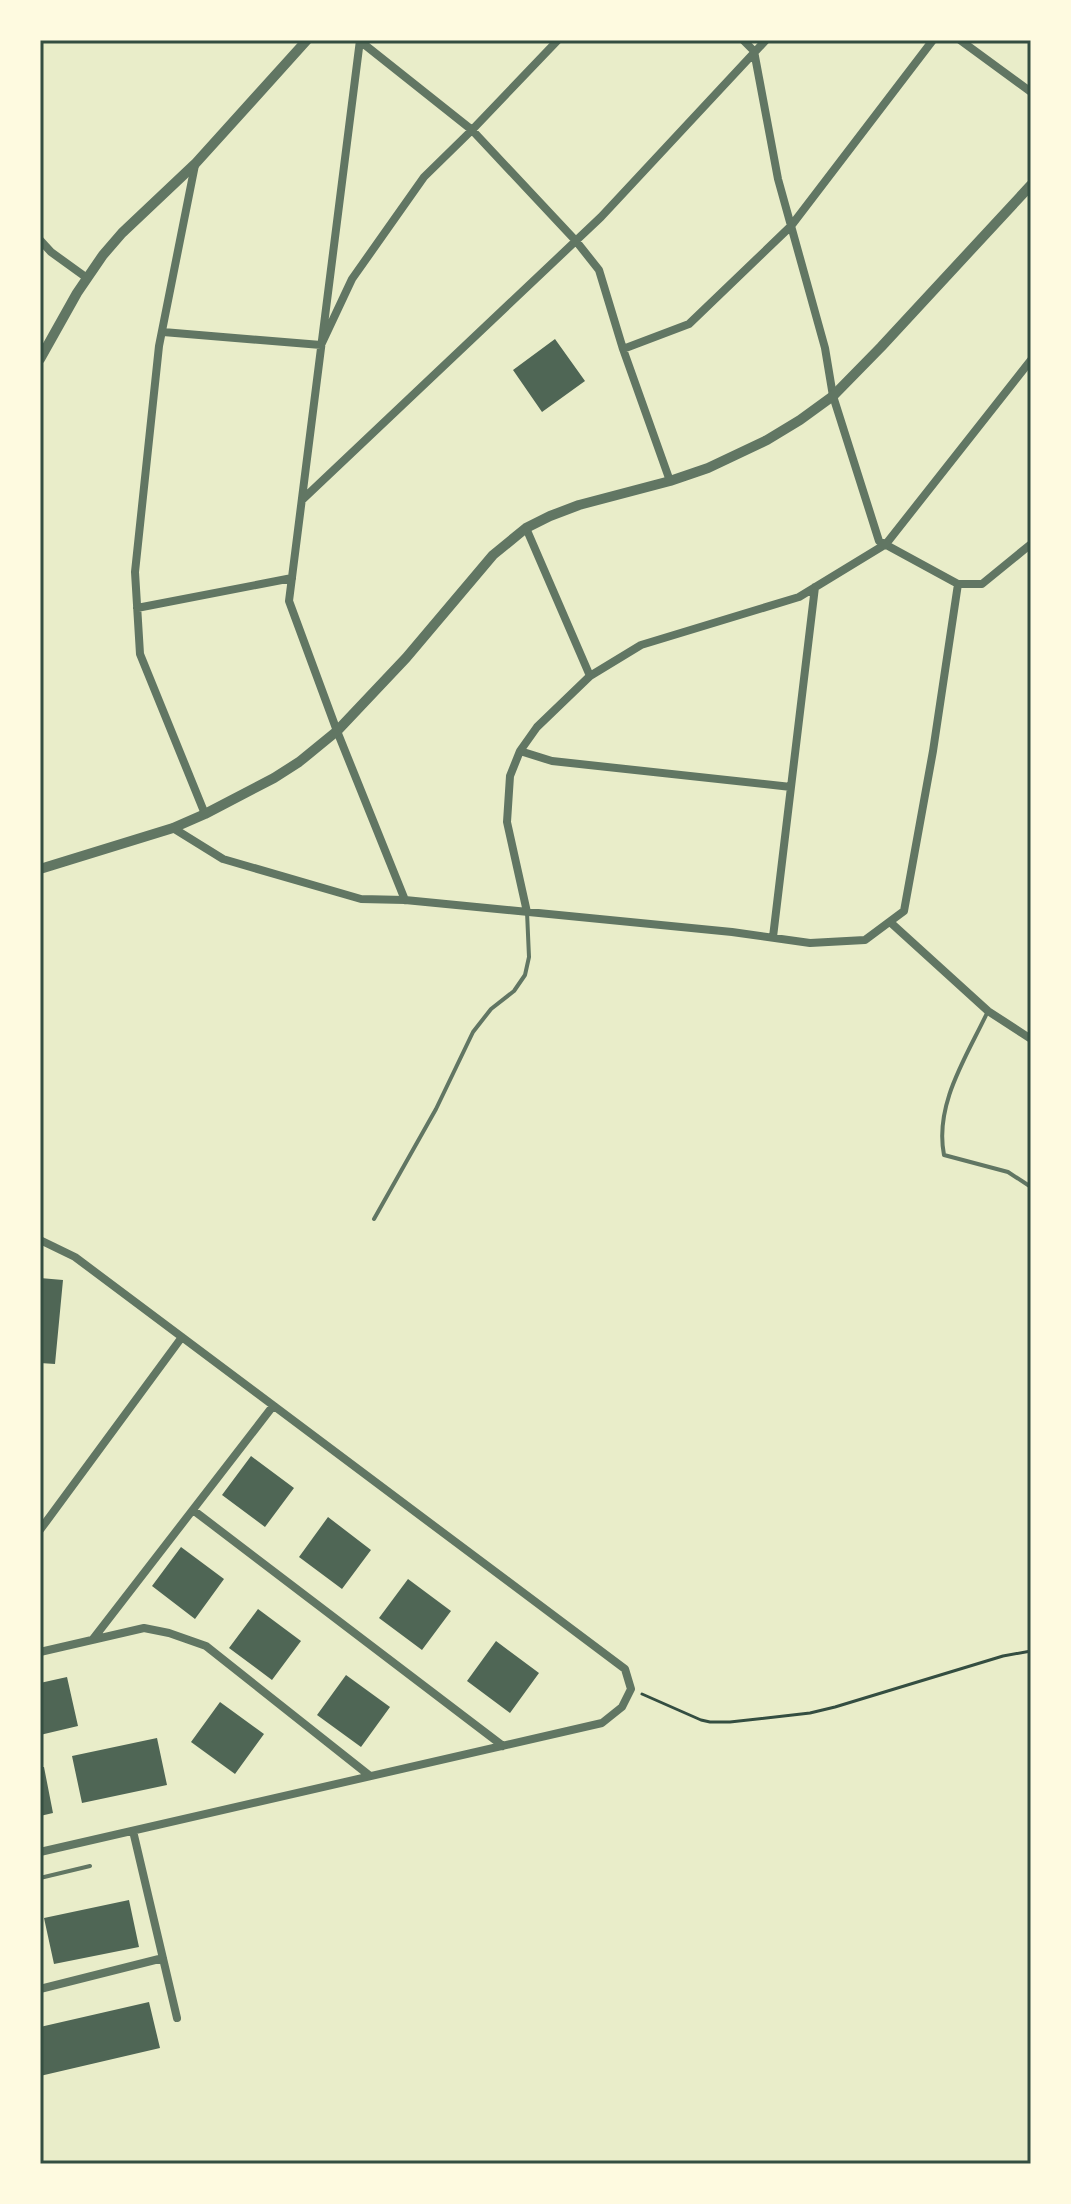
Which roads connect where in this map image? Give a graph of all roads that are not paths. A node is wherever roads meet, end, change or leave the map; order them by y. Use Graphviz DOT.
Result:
graph roads {
  1 [pos="307,40"];
  2 [pos="360,40"];
  3 [pos="558,40"];
  4 [pos="743,40"];
  5 [pos="766,40"];
  6 [pos="933,40"];
  7 [pos="960,40"];
  8 [pos="754,51"];
  9 [pos="1031,92"];
  10 [pos="472,130"];
  11 [pos="195,164"];
  12 [pos="1031,185"];
  13 [pos="791,226"];
  14 [pos="40,240"];
  15 [pos="576,241"];
  16 [pos="87,278"];
  17 [pos="163,332"];
  18 [pos="321,345"];
  19 [pos="623,349"];
  20 [pos="40,359"];
  21 [pos="1031,360"];
  22 [pos="833,396"];
  23 [pos="670,481"];
  24 [pos="301,501"];
  25 [pos="526,528"];
  26 [pos="886,544"];
  27 [pos="1031,544"];
  28 [pos="292,578"];
  29 [pos="958,584"];
  30 [pos="815,587"];
  31 [pos="137,608"];
  32 [pos="590,676"];
  33 [pos="337,731"];
  34 [pos="520,751"];
  35 [pos="791,787"];
  36 [pos="205,814"];
  37 [pos="173,828"];
  38 [pos="40,869"];
  39 [pos="405,900"];
  40 [pos="527,912"];
  41 [pos="890,922"];
  42 [pos="773,937"];
  43 [pos="988,1011"];
  44 [pos="1031,1039"];
  45 [pos="1031,1187"];
  46 [pos="374,1219"];
  47 [pos="40,1240"];
  48 [pos="182,1337"];
  49 [pos="273,1406"];
  50 [pos="193,1510"];
  51 [pos="40,1530"];
  52 [pos="92,1640"];
  53 [pos="40,1652"];
  54 [pos="503,1746"];
  55 [pos="370,1776"];
  56 [pos="133,1831"];
  57 [pos="40,1852"];
  58 [pos="90,1866"];
  59 [pos="40,1878"];
  60 [pos="163,1958"];
  61 [pos="40,1989"];
  62 [pos="177,2018"];
  1 -- 11 [label="street"];
  2 -- 10 [label="street"];
  2 -- 18 [label="street"];
  3 -- 10 [label="street"];
  4 -- 8 [label="street"];
  5 -- 8 [label="street"];
  6 -- 13 [label="street"];
  7 -- 9 [label="street"];
  8 -- 13 [label="street"];
  8 -- 15 [label="street"];
  10 -- 15 [label="street"];
  10 -- 18 [label="street"];
  11 -- 16 [label="street"];
  11 -- 17 [label="street"];
  12 -- 22 [label="street"];
  13 -- 19 [label="street"];
  13 -- 22 [label="street"];
  14 -- 16 [label="street"];
  15 -- 19 [label="street"];
  15 -- 24 [label="street"];
  16 -- 20 [label="street"];
  17 -- 18 [label="street"];
  17 -- 31 [label="street"];
  18 -- 24 [label="street"];
  19 -- 23 [label="street"];
  21 -- 26 [label="street"];
  22 -- 23 [label="street"];
  22 -- 26 [label="street"];
  23 -- 25 [label="street"];
  24 -- 28 [label="street"];
  25 -- 32 [label="street"];
  25 -- 33 [label="street"];
  26 -- 29 [label="street"];
  26 -- 30 [label="street"];
  27 -- 29 [label="street"];
  28 -- 31 [label="street"];
  28 -- 33 [label="street"];
  29 -- 41 [label="street"];
  30 -- 32 [label="street"];
  30 -- 35 [label="street"];
  31 -- 36 [label="street"];
  32 -- 34 [label="street"];
  33 -- 36 [label="street"];
  33 -- 39 [label="street"];
  34 -- 35 [label="street"];
  34 -- 40 [label="street"];
  35 -- 42 [label="street"];
  36 -- 37 [label="street"];
  37 -- 38 [label="street"];
  37 -- 39 [label="street"];
  39 -- 40 [label="street"];
  40 -- 42 [label="street"];
  40 -- 46 [label="lane"];
  41 -- 42 [label="street"];
  41 -- 43 [label="street"];
  43 -- 44 [label="street"];
  43 -- 45 [label="lane"];
  47 -- 48 [label="street"];
  48 -- 49 [label="street"];
  48 -- 51 [label="street"];
  49 -- 50 [label="street"];
  49 -- 54 [label="street"];
  50 -- 52 [label="street"];
  50 -- 54 [label="street"];
  52 -- 53 [label="street"];
  52 -- 55 [label="street"];
  54 -- 55 [label="street"];
  55 -- 56 [label="street"];
  56 -- 57 [label="street"];
  56 -- 60 [label="street"];
  58 -- 59 [label="lane"];
  60 -- 61 [label="street"];
  60 -- 62 [label="street"];
}
